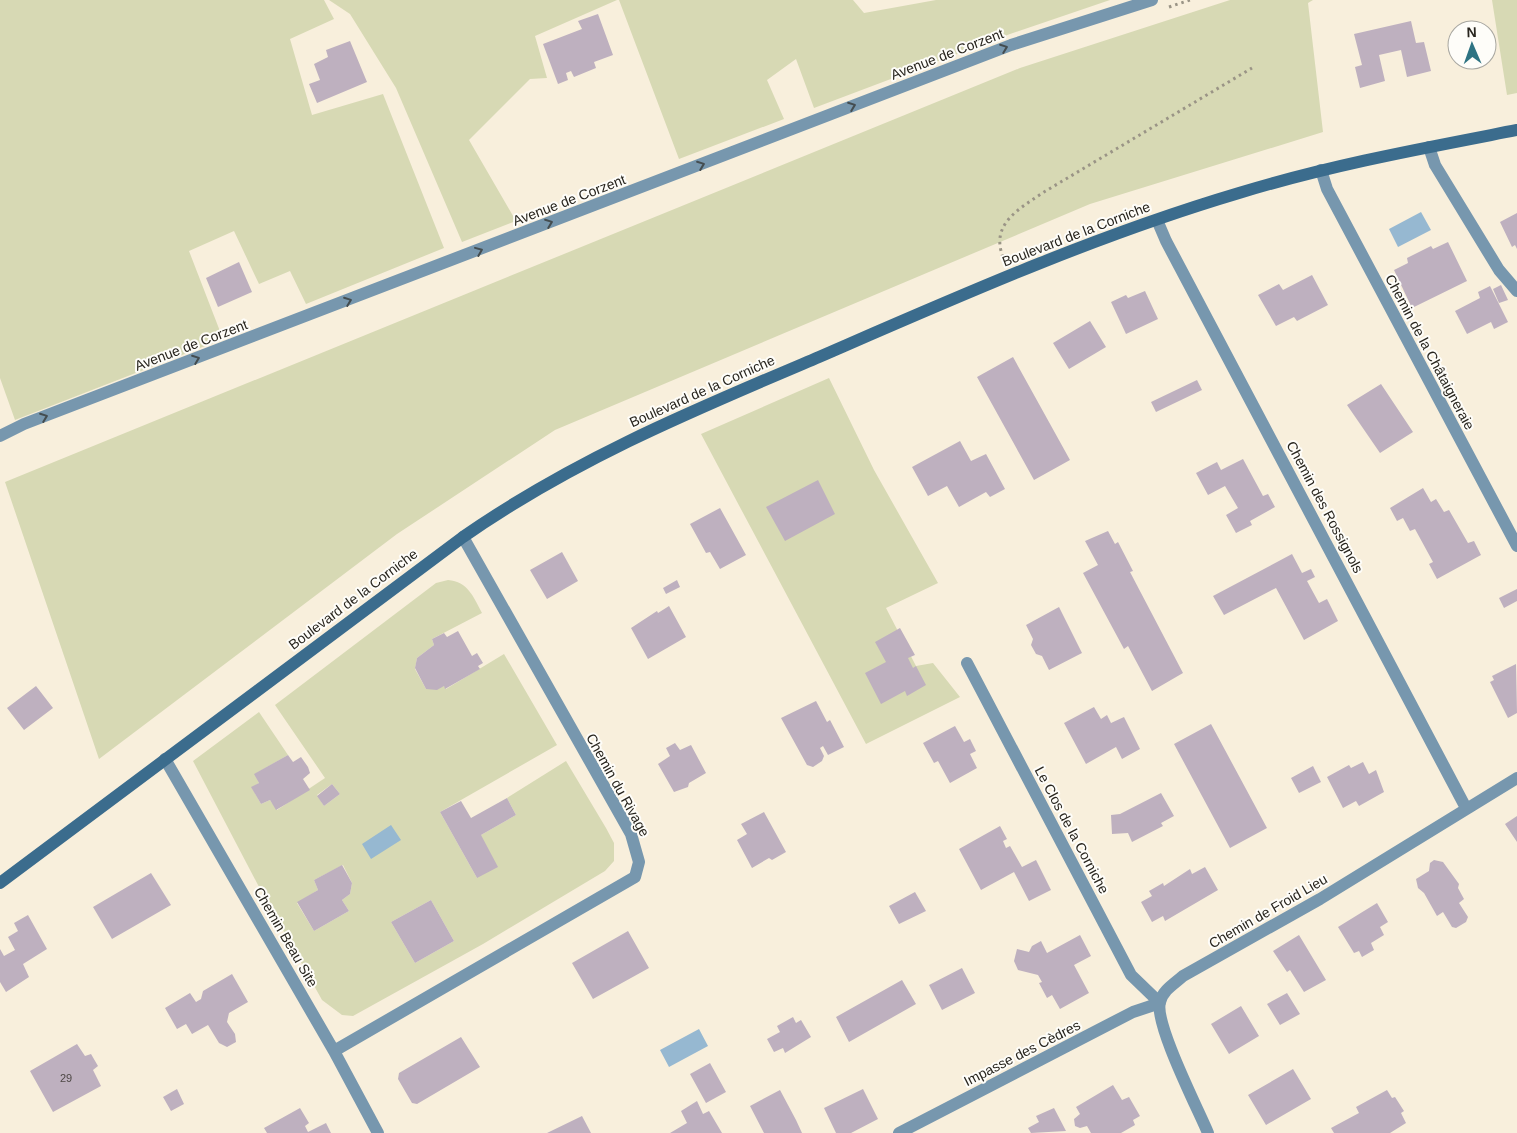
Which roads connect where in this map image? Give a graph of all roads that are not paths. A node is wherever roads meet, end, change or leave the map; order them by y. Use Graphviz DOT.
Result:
graph roads {
  1 [pos="1152,0"];
  2 [pos="1517,130"];
  3 [pos="1430,147"];
  4 [pos="1321,170"];
  5 [pos="1157,220"];
  6 [pos="1517,291"];
  7 [pos="0,436"];
  8 [pos="463,537"];
  9 [pos="1517,546"];
  10 [pos="967,663"];
  11 [pos="165,759"];
  12 [pos="1517,778"];
  13 [pos="1466,808"];
  14 [pos="0,883"];
  15 [pos="1160,1003"];
  16 [pos="334,1051"];
  17 [pos="378,1133"];
  18 [pos="899,1133"];
  19 [pos="1208,1133"];
  7 -- 1 [label="street, Avenue de Corzent, one-way"];
  2 -- 3 [label="street, Boulevard de la Corniche"];
  3 -- 4 [label="street, Boulevard de la Corniche"];
  3 -- 6 [label="street"];
  4 -- 5 [label="street, Boulevard de la Corniche"];
  4 -- 9 [label="street, Chemin de la Châtaigneraie"];
  5 -- 8 [label="street, Boulevard de la Corniche"];
  5 -- 13 [label="street, Chemin des Rossignols"];
  8 -- 11 [label="street, Boulevard de la Corniche"];
  8 -- 16 [label="street, Chemin du Rivage"];
  10 -- 15 [label="street, Le Clos de la Corniche"];
  11 -- 14 [label="street, Boulevard de la Corniche"];
  11 -- 16 [label="street, Chemin Beau Site"];
  12 -- 13 [label="street, Chemin de Froid Lieu"];
  13 -- 15 [label="street, Chemin de Froid Lieu"];
  15 -- 18 [label="street, Impasse des Cèdres"];
  15 -- 19 [label="street"];
  16 -- 17 [label="street, Chemin Beau Site"];
}
